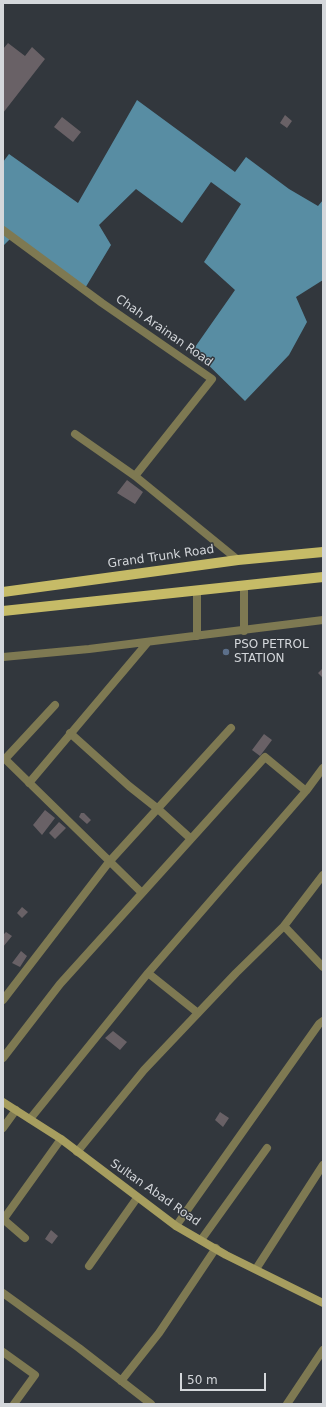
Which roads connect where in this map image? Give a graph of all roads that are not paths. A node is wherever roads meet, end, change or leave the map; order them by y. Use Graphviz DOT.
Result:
graph roads {
  1 [pos="3,230"];
  2 [pos="75,434"];
  3 [pos="135,476"];
  4 [pos="323,552"];
  5 [pos="238,560"];
  6 [pos="323,577"];
  7 [pos="244,586"];
  8 [pos="197,591"];
  9 [pos="3,592"];
  10 [pos="3,611"];
  11 [pos="323,620"];
  12 [pos="244,631"];
  13 [pos="197,636"];
  14 [pos="148,642"];
  15 [pos="3,656"];
  16 [pos="55,705"];
  17 [pos="231,728"];
  18 [pos="70,733"];
  19 [pos="4,759"];
  20 [pos="323,768"];
  21 [pos="29,783"];
  22 [pos="306,791"];
  23 [pos="158,809"];
  24 [pos="190,838"];
  25 [pos="109,862"];
  26 [pos="323,875"];
  27 [pos="142,893"];
  28 [pos="284,926"];
  29 [pos="323,967"];
  30 [pos="148,973"];
  31 [pos="4,997"];
  32 [pos="198,1013"];
  33 [pos="323,1021"];
  34 [pos="3,1058"];
  35 [pos="3,1102"];
  36 [pos="16,1110"];
  37 [pos="30,1119"];
  38 [pos="3,1128"];
  39 [pos="61,1139"];
  40 [pos="266,1148"];
  41 [pos="77,1152"];
  42 [pos="323,1165"];
  43 [pos="137,1198"];
  44 [pos="3,1220"];
  45 [pos="176,1226"];
  46 [pos="25,1238"];
  47 [pos="201,1240"];
  48 [pos="216,1248"];
  49 [pos="89,1266"];
  50 [pos="256,1269"];
  51 [pos="3,1293"];
  52 [pos="323,1303"];
  53 [pos="323,1350"];
  54 [pos="3,1352"];
  55 [pos="121,1380"];
  56 [pos="14,1404"];
  57 [pos="151,1404"];
  58 [pos="287,1404"];
  1 -- 3 [label="street, Chah Arainan Road"];
  2 -- 3 [label="street"];
  3 -- 5 [label="street"];
  4 -- 5 [label="main road, Grand Trunk Road"];
  5 -- 9 [label="main road, Grand Trunk Road"];
  6 -- 7 [label="main road"];
  7 -- 8 [label="main road"];
  7 -- 12 [label="street"];
  8 -- 10 [label="main road"];
  8 -- 13 [label="street"];
  11 -- 12 [label="street"];
  12 -- 13 [label="street"];
  13 -- 14 [label="street"];
  14 -- 15 [label="street"];
  14 -- 18 [label="street"];
  16 -- 19 [label="street"];
  17 -- 23 [label="street"];
  18 -- 21 [label="street"];
  18 -- 23 [label="street"];
  19 -- 21 [label="street"];
  20 -- 22 [label="street"];
  21 -- 25 [label="street"];
  22 -- 24 [label="street"];
  22 -- 30 [label="street"];
  23 -- 24 [label="street"];
  23 -- 25 [label="street"];
  24 -- 27 [label="street"];
  25 -- 27 [label="street"];
  25 -- 31 [label="street"];
  26 -- 28 [label="street"];
  27 -- 34 [label="street"];
  28 -- 29 [label="street"];
  28 -- 32 [label="street"];
  30 -- 32 [label="street"];
  30 -- 37 [label="street"];
  32 -- 41 [label="street"];
  33 -- 45 [label="street"];
  35 -- 36 [label="street, Sultan Abad Road"];
  36 -- 37 [label="street, Sultan Abad Road"];
  36 -- 38 [label="street"];
  37 -- 39 [label="street, Sultan Abad Road"];
  39 -- 41 [label="street, Sultan Abad Road"];
  39 -- 44 [label="street"];
  40 -- 47 [label="street"];
  41 -- 43 [label="street, Sultan Abad Road"];
  42 -- 50 [label="street"];
  43 -- 45 [label="street, Sultan Abad Road"];
  43 -- 49 [label="street"];
  44 -- 46 [label="street"];
  45 -- 47 [label="street, Sultan Abad Road"];
  47 -- 48 [label="street, Sultan Abad Road"];
  48 -- 50 [label="street, Sultan Abad Road"];
  48 -- 55 [label="street"];
  50 -- 52 [label="street, Sultan Abad Road"];
  51 -- 55 [label="street"];
  53 -- 58 [label="street"];
  54 -- 56 [label="street"];
  55 -- 57 [label="street"];
}
